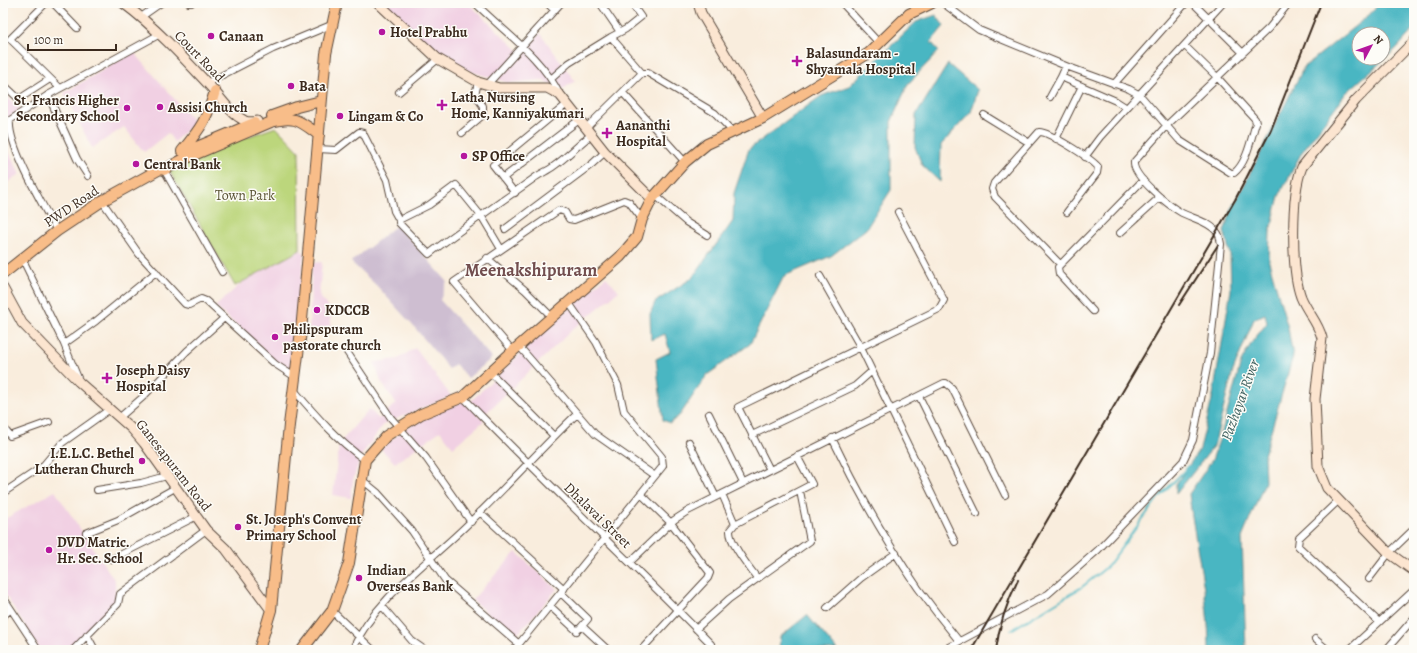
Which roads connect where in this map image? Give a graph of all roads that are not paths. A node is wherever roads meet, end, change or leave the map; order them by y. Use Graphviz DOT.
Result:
graph roads {
  1 [pos="46,3"];
  2 [pos="54,3"];
  3 [pos="123,3"];
  4 [pos="161,3"];
  5 [pos="337,3"];
  6 [pos="378,3"];
  7 [pos="476,3"];
  8 [pos="547,3"];
  9 [pos="561,3"];
  10 [pos="600,3"];
  11 [pos="631,3"];
  12 [pos="698,3"];
  13 [pos="842,3"];
  14 [pos="932,3"];
  15 [pos="943,3"];
  16 [pos="1186,3"];
  17 [pos="1192,3"];
  18 [pos="1223,3"];
  19 [pos="1289,3"];
  20 [pos="554,10"];
  21 [pos="141,17"];
  22 [pos="1208,18"];
  23 [pos="331,25"];
  24 [pos="77,28"];
  25 [pos="620,32"];
  26 [pos="160,34"];
  27 [pos="611,37"];
  28 [pos="1414,41"];
  29 [pos="878,42"];
  30 [pos="523,46"];
  31 [pos="1185,46"];
  32 [pos="1242,52"];
  33 [pos="438,59"];
  34 [pos="1066,66"];
  35 [pos="642,73"];
  36 [pos="1061,77"];
  37 [pos="1217,77"];
  38 [pos="50,79"];
  39 [pos="551,79"];
  40 [pos="207,83"];
  41 [pos="482,83"];
  42 [pos="3,84"];
  43 [pos="1114,84"];
  44 [pos="1082,86"];
  45 [pos="60,88"];
  46 [pos="215,91"];
  47 [pos="399,92"];
  48 [pos="623,93"];
  49 [pos="48,95"];
  50 [pos="560,95"];
  51 [pos="1140,95"];
  52 [pos="1050,97"];
  53 [pos="321,101"];
  54 [pos="567,104"];
  55 [pos="1127,108"];
  56 [pos="984,115"];
  57 [pos="763,118"];
  58 [pos="579,120"];
  59 [pos="259,121"];
  60 [pos="1166,126"];
  61 [pos="732,131"];
  62 [pos="588,132"];
  63 [pos="462,133"];
  64 [pos="319,135"];
  65 [pos="1056,138"];
  66 [pos="1028,142"];
  67 [pos="318,149"];
  68 [pos="605,152"];
  69 [pos="179,154"];
  70 [pos="1086,157"];
  71 [pos="685,162"];
  72 [pos="162,168"];
  73 [pos="88,176"];
  74 [pos="503,178"];
  75 [pos="1143,180"];
  76 [pos="515,193"];
  77 [pos="654,197"];
  78 [pos="1160,197"];
  79 [pos="102,201"];
  80 [pos="898,212"];
  81 [pos="1067,212"];
  82 [pos="482,216"];
  83 [pos="642,219"];
  84 [pos="399,220"];
  85 [pos="505,229"];
  86 [pos="57,231"];
  87 [pos="1120,233"];
  88 [pos="707,234"];
  89 [pos="501,249"];
  90 [pos="22,258"];
  91 [pos="487,258"];
  92 [pos="1060,264"];
  93 [pos="3,272"];
  94 [pos="156,272"];
  95 [pos="222,272"];
  96 [pos="820,276"];
  97 [pos="3,288"];
  98 [pos="569,303"];
  99 [pos="1093,311"];
  100 [pos="552,317"];
  101 [pos="224,318"];
  102 [pos="64,344"];
  103 [pos="516,348"];
  104 [pos="861,348"];
  105 [pos="347,352"];
  106 [pos="872,371"];
  107 [pos="491,373"];
  108 [pos="295,377"];
  109 [pos="79,382"];
  110 [pos="294,390"];
  111 [pos="919,396"];
  112 [pos="463,397"];
  113 [pos="110,409"];
  114 [pos="891,410"];
  115 [pos="577,414"];
  116 [pos="709,414"];
  117 [pos="119,418"];
  118 [pos="49,422"];
  119 [pos="3,427"];
  120 [pos="399,427"];
  121 [pos="752,434"];
  122 [pos="554,436"];
  123 [pos="832,438"];
  124 [pos="688,442"];
  125 [pos="797,456"];
  126 [pos="366,460"];
  127 [pos="527,464"];
  128 [pos="770,470"];
  129 [pos="167,476"];
  130 [pos="655,476"];
  131 [pos="362,479"];
  132 [pos="743,483"];
  133 [pos="176,488"];
  134 [pos="97,490"];
  135 [pos="800,491"];
  136 [pos="3,493"];
  137 [pos="641,494"];
  138 [pos="722,494"];
  139 [pos="1005,495"];
  140 [pos="716,497"];
  141 [pos="1339,500"];
  142 [pos="480,512"];
  143 [pos="977,514"];
  144 [pos="197,516"];
  145 [pos="471,522"];
  146 [pos="671,523"];
  147 [pos="736,524"];
  148 [pos="1414,529"];
  149 [pos="206,530"];
  150 [pos="86,533"];
  151 [pos="606,538"];
  152 [pos="955,542"];
  153 [pos="1389,552"];
  154 [pos="896,553"];
  155 [pos="112,559"];
  156 [pos="431,560"];
  157 [pos="630,562"];
  158 [pos="1414,571"];
  159 [pos="757,578"];
  160 [pos="1368,579"];
  161 [pos="1414,590"];
  162 [pos="562,591"];
  163 [pos="3,597"];
  164 [pos="382,606"];
  165 [pos="550,606"];
  166 [pos="827,608"];
  167 [pos="10,610"];
  168 [pos="271,610"];
  169 [pos="332,611"];
  170 [pos="677,611"];
  171 [pos="3,616"];
  172 [pos="1414,618"];
  173 [pos="1379,622"];
  174 [pos="582,626"];
  175 [pos="696,629"];
  176 [pos="87,635"];
  177 [pos="358,637"];
  178 [pos="1315,639"];
  179 [pos="959,641"];
  180 [pos="519,644"];
  181 [pos="38,650"];
  182 [pos="73,650"];
  183 [pos="95,650"];
  184 [pos="259,650"];
  185 [pos="302,650"];
  186 [pos="352,650"];
  187 [pos="373,650"];
  188 [pos="425,650"];
  189 [pos="514,650"];
  190 [pos="608,650"];
  191 [pos="641,650"];
  192 [pos="705,650"];
  193 [pos="943,650"];
  194 [pos="1328,650"];
  195 [pos="1349,650"];
  196 [pos="1386,650"];
  1 -- 38 [label="street"];
  2 -- 24 [label="street"];
  3 -- 21 [label="street, Court Road"];
  4 -- 21 [label="street"];
  5 -- 23 [label="main road"];
  6 -- 33 [label="street"];
  7 -- 30 [label="street"];
  8 -- 20 [label="street"];
  9 -- 20 [label="street"];
  10 -- 25 [label="street"];
  11 -- 25 [label="street"];
  12 -- 57 [label="street"];
  13 -- 29 [label="street"];
  14 -- 29 [label="main road"];
  15 -- 34 [label="street"];
  16 -- 43 [label="street"];
  17 -- 22 [label="street"];
  18 -- 22 [label="street"];
  19 -- 32 [label="street"];
  20 -- 30 [label="street"];
  21 -- 26 [label="street, Court Road"];
  22 -- 31 [label="street"];
  22 -- 32 [label="street"];
  23 -- 40 [label="street"];
  23 -- 53 [label="main road"];
  25 -- 27 [label="street"];
  26 -- 40 [label="street, Court Road"];
  26 -- 45 [label="street"];
  27 -- 35 [label="street"];
  27 -- 39 [label="street"];
  28 -- 141 [label="street"];
  29 -- 57 [label="main road"];
  30 -- 39 [label="street"];
  30 -- 41 [label="street"];
  31 -- 37 [label="street"];
  31 -- 51 [label="street"];
  32 -- 37 [label="street"];
  33 -- 41 [label="street"];
  33 -- 47 [label="street"];
  34 -- 36 [label="street"];
  34 -- 43 [label="street"];
  35 -- 48 [label="street"];
  35 -- 61 [label="street"];
  36 -- 44 [label="street"];
  36 -- 52 [label="street"];
  37 -- 60 [label="street"];
  37 -- 60 [label="street"];
  38 -- 42 [label="street"];
  38 -- 45 [label="street"];
  39 -- 50 [label="street"];
  40 -- 46 [label="street, Court Road"];
  41 -- 50 [label="street"];
  41 -- 63 [label="street"];
  43 -- 51 [label="street"];
  44 -- 55 [label="street"];
  44 -- 65 [label="street"];
  45 -- 49 [label="street"];
  46 -- 59 [label="street, Court Road"];
  46 -- 69 [label="main road"];
  48 -- 62 [label="street"];
  48 -- 71 [label="street"];
  49 -- 73 [label="street"];
  49 -- 86 [label="street"];
  50 -- 54 [label="street"];
  51 -- 55 [label="street"];
  51 -- 60 [label="street"];
  53 -- 59 [label="main road, PWD Road"];
  53 -- 64 [label="main road"];
  54 -- 58 [label="street"];
  54 -- 74 [label="street"];
  55 -- 70 [label="street"];
  56 -- 66 [label="street"];
  57 -- 61 [label="main road"];
  58 -- 62 [label="street"];
  58 -- 74 [label="street"];
  59 -- 69 [label="main road, PWD Road"];
  60 -- 75 [label="street"];
  61 -- 71 [label="main road"];
  62 -- 68 [label="street"];
  62 -- 76 [label="street"];
  64 -- 67 [label="main road"];
  64 -- 72 [label="main road, PWD Road"];
  65 -- 66 [label="street"];
  65 -- 70 [label="street"];
  66 -- 92 [label="street"];
  67 -- 84 [label="street"];
  67 -- 108 [label="main road"];
  68 -- 77 [label="street"];
  68 -- 85 [label="street"];
  69 -- 72 [label="main road, PWD Road"];
  70 -- 81 [label="street"];
  71 -- 77 [label="main road"];
  72 -- 79 [label="main road, PWD Road"];
  72 -- 95 [label="street"];
  74 -- 76 [label="street"];
  75 -- 78 [label="street"];
  75 -- 92 [label="street"];
  76 -- 82 [label="street"];
  77 -- 83 [label="main road"];
  77 -- 88 [label="street"];
  78 -- 87 [label="street"];
  78 -- 179 [label="street"];
  79 -- 86 [label="main road, PWD Road"];
  79 -- 94 [label="street"];
  80 -- 104 [label="street"];
  82 -- 84 [label="street"];
  82 -- 84 [label="street"];
  82 -- 89 [label="street"];
  83 -- 89 [label="street"];
  83 -- 98 [label="main road"];
  86 -- 90 [label="main road, PWD Road"];
  89 -- 91 [label="street"];
  90 -- 93 [label="main road, PWD Road"];
  90 -- 102 [label="street"];
  91 -- 100 [label="street"];
  91 -- 103 [label="street"];
  92 -- 99 [label="street"];
  94 -- 101 [label="street"];
  94 -- 102 [label="street"];
  96 -- 104 [label="street"];
  97 -- 109 [label="street, Ganesapuram Road"];
  98 -- 100 [label="main road"];
  98 -- 130 [label="street"];
  100 -- 103 [label="main road"];
  101 -- 108 [label="street"];
  101 -- 117 [label="street"];
  102 -- 109 [label="street"];
  103 -- 107 [label="main road"];
  103 -- 115 [label="street"];
  104 -- 106 [label="street"];
  104 -- 121 [label="street"];
  105 -- 120 [label="street"];
  106 -- 114 [label="street"];
  106 -- 121 [label="street"];
  107 -- 112 [label="main road"];
  107 -- 122 [label="street"];
  108 -- 110 [label="main road"];
  109 -- 113 [label="street, Ganesapuram Road"];
  110 -- 126 [label="street"];
  110 -- 168 [label="main road"];
  111 -- 114 [label="street"];
  111 -- 139 [label="street"];
  111 -- 143 [label="street"];
  112 -- 120 [label="main road"];
  112 -- 127 [label="street, Dhalavai Street"];
  113 -- 117 [label="street, Ganesapuram Road"];
  113 -- 136 [label="street"];
  114 -- 123 [label="street"];
  114 -- 152 [label="street"];
  115 -- 122 [label="street"];
  115 -- 130 [label="street"];
  116 -- 132 [label="street"];
  117 -- 129 [label="street, Ganesapuram Road"];
  118 -- 119 [label="street"];
  120 -- 126 [label="main road"];
  120 -- 145 [label="street"];
  121 -- 128 [label="street"];
  122 -- 127 [label="street"];
  123 -- 125 [label="street"];
  123 -- 154 [label="street"];
  124 -- 140 [label="street"];
  125 -- 128 [label="street"];
  125 -- 135 [label="street"];
  126 -- 131 [label="main road"];
  127 -- 142 [label="street"];
  127 -- 151 [label="street, Dhalavai Street"];
  128 -- 132 [label="street"];
  129 -- 133 [label="street, Ganesapuram Road"];
  129 -- 134 [label="street"];
  130 -- 137 [label="street"];
  131 -- 156 [label="street"];
  131 -- 169 [label="main road"];
  132 -- 138 [label="street"];
  133 -- 144 [label="street, Ganesapuram Road"];
  133 -- 150 [label="street"];
  135 -- 147 [label="street"];
  135 -- 159 [label="street"];
  137 -- 146 [label="street"];
  137 -- 151 [label="street"];
  138 -- 140 [label="street"];
  138 -- 147 [label="street"];
  140 -- 146 [label="street"];
  141 -- 153 [label="street"];
  141 -- 173 [label="street"];
  142 -- 145 [label="street"];
  142 -- 162 [label="street"];
  144 -- 149 [label="street, Ganesapuram Road"];
  144 -- 155 [label="street"];
  145 -- 156 [label="street"];
  146 -- 157 [label="street"];
  146 -- 170 [label="street"];
  147 -- 159 [label="street"];
  148 -- 153 [label="street"];
  149 -- 168 [label="street, Ganesapuram Road"];
  149 -- 176 [label="street"];
  151 -- 157 [label="street, Dhalavai Street"];
  151 -- 162 [label="street"];
  153 -- 158 [label="street"];
  153 -- 160 [label="street"];
  154 -- 166 [label="street"];
  154 -- 179 [label="street"];
  156 -- 164 [label="street"];
  156 -- 180 [label="street"];
  157 -- 170 [label="street, Dhalavai Street"];
  159 -- 175 [label="street"];
  161 -- 173 [label="street"];
  162 -- 165 [label="street"];
  162 -- 174 [label="street"];
  163 -- 167 [label="street"];
  164 -- 177 [label="street"];
  164 -- 188 [label="street"];
  165 -- 174 [label="street"];
  165 -- 180 [label="street"];
  167 -- 171 [label="street"];
  167 -- 181 [label="street"];
  168 -- 184 [label="main road"];
  169 -- 177 [label="street"];
  169 -- 185 [label="main road"];
  170 -- 175 [label="street, Dhalavai Street"];
  170 -- 191 [label="street"];
  172 -- 196 [label="street"];
  173 -- 195 [label="street"];
  174 -- 190 [label="street"];
  175 -- 192 [label="street, Dhalavai Street"];
  176 -- 182 [label="street"];
  176 -- 183 [label="street"];
  177 -- 186 [label="street"];
  177 -- 187 [label="street"];
  178 -- 194 [label="street"];
  179 -- 193 [label="street"];
  180 -- 189 [label="street"];
}
